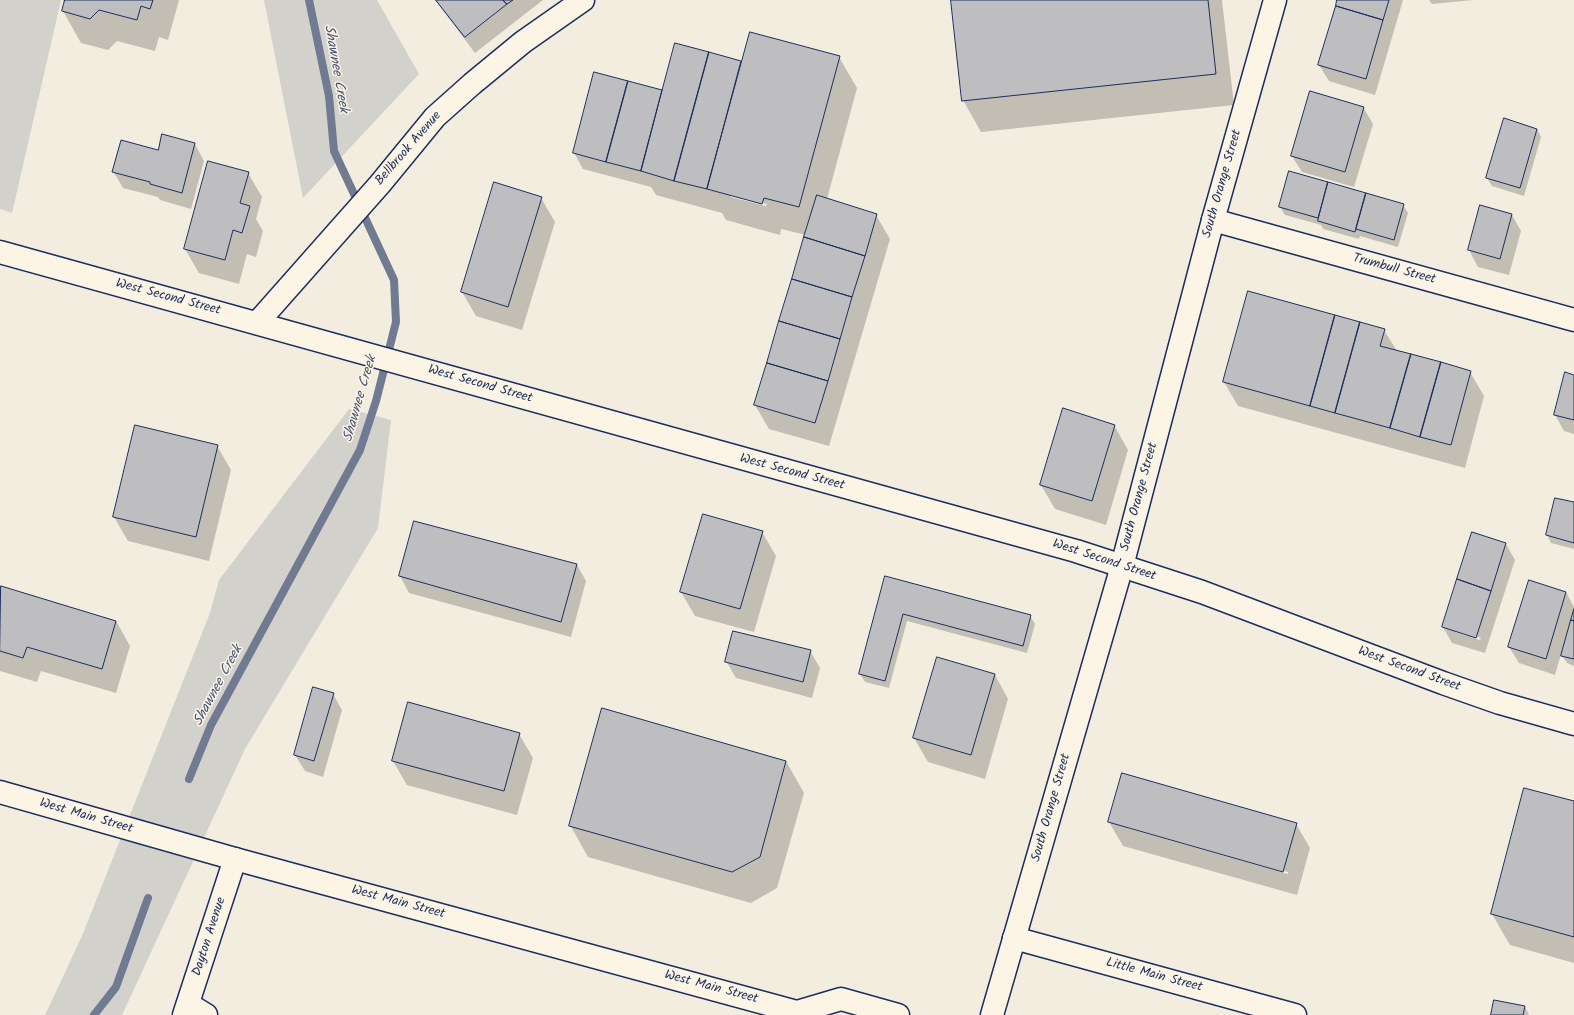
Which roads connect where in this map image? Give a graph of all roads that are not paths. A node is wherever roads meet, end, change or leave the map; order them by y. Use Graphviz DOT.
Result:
graph roads {
  1 [pos="583,0"];
  2 [pos="1275,0"];
  3 [pos="1213,220"];
  4 [pos="0,252"];
  5 [pos="1574,320"];
  6 [pos="257,323"];
  7 [pos="1122,566"];
  8 [pos="1574,724"];
  9 [pos="0,792"];
  10 [pos="235,859"];
  11 [pos="1014,938"];
  12 [pos="193,1011"];
  13 [pos="798,1014"];
  14 [pos="898,1015"];
  15 [pos="992,1015"];
  16 [pos="1295,1015"];
  1 -- 6 [label="main road, Bellbrook Avenue"];
  2 -- 3 [label="main road, South Orange Street"];
  3 -- 5 [label="main road, Trumbull Street"];
  3 -- 7 [label="main road, South Orange Street"];
  4 -- 6 [label="main road, West Second Street"];
  6 -- 7 [label="main road, West Second Street"];
  7 -- 8 [label="main road, West Second Street"];
  7 -- 11 [label="main road, South Orange Street"];
  9 -- 10 [label="main road, West Main Street"];
  10 -- 12 [label="main road, Dayton Avenue"];
  10 -- 13 [label="main road, West Main Street"];
  11 -- 15 [label="main road, South Orange Street"];
  11 -- 16 [label="main road, Little Main Street"];
  13 -- 14 [label="main road, West Main Street"];
}
